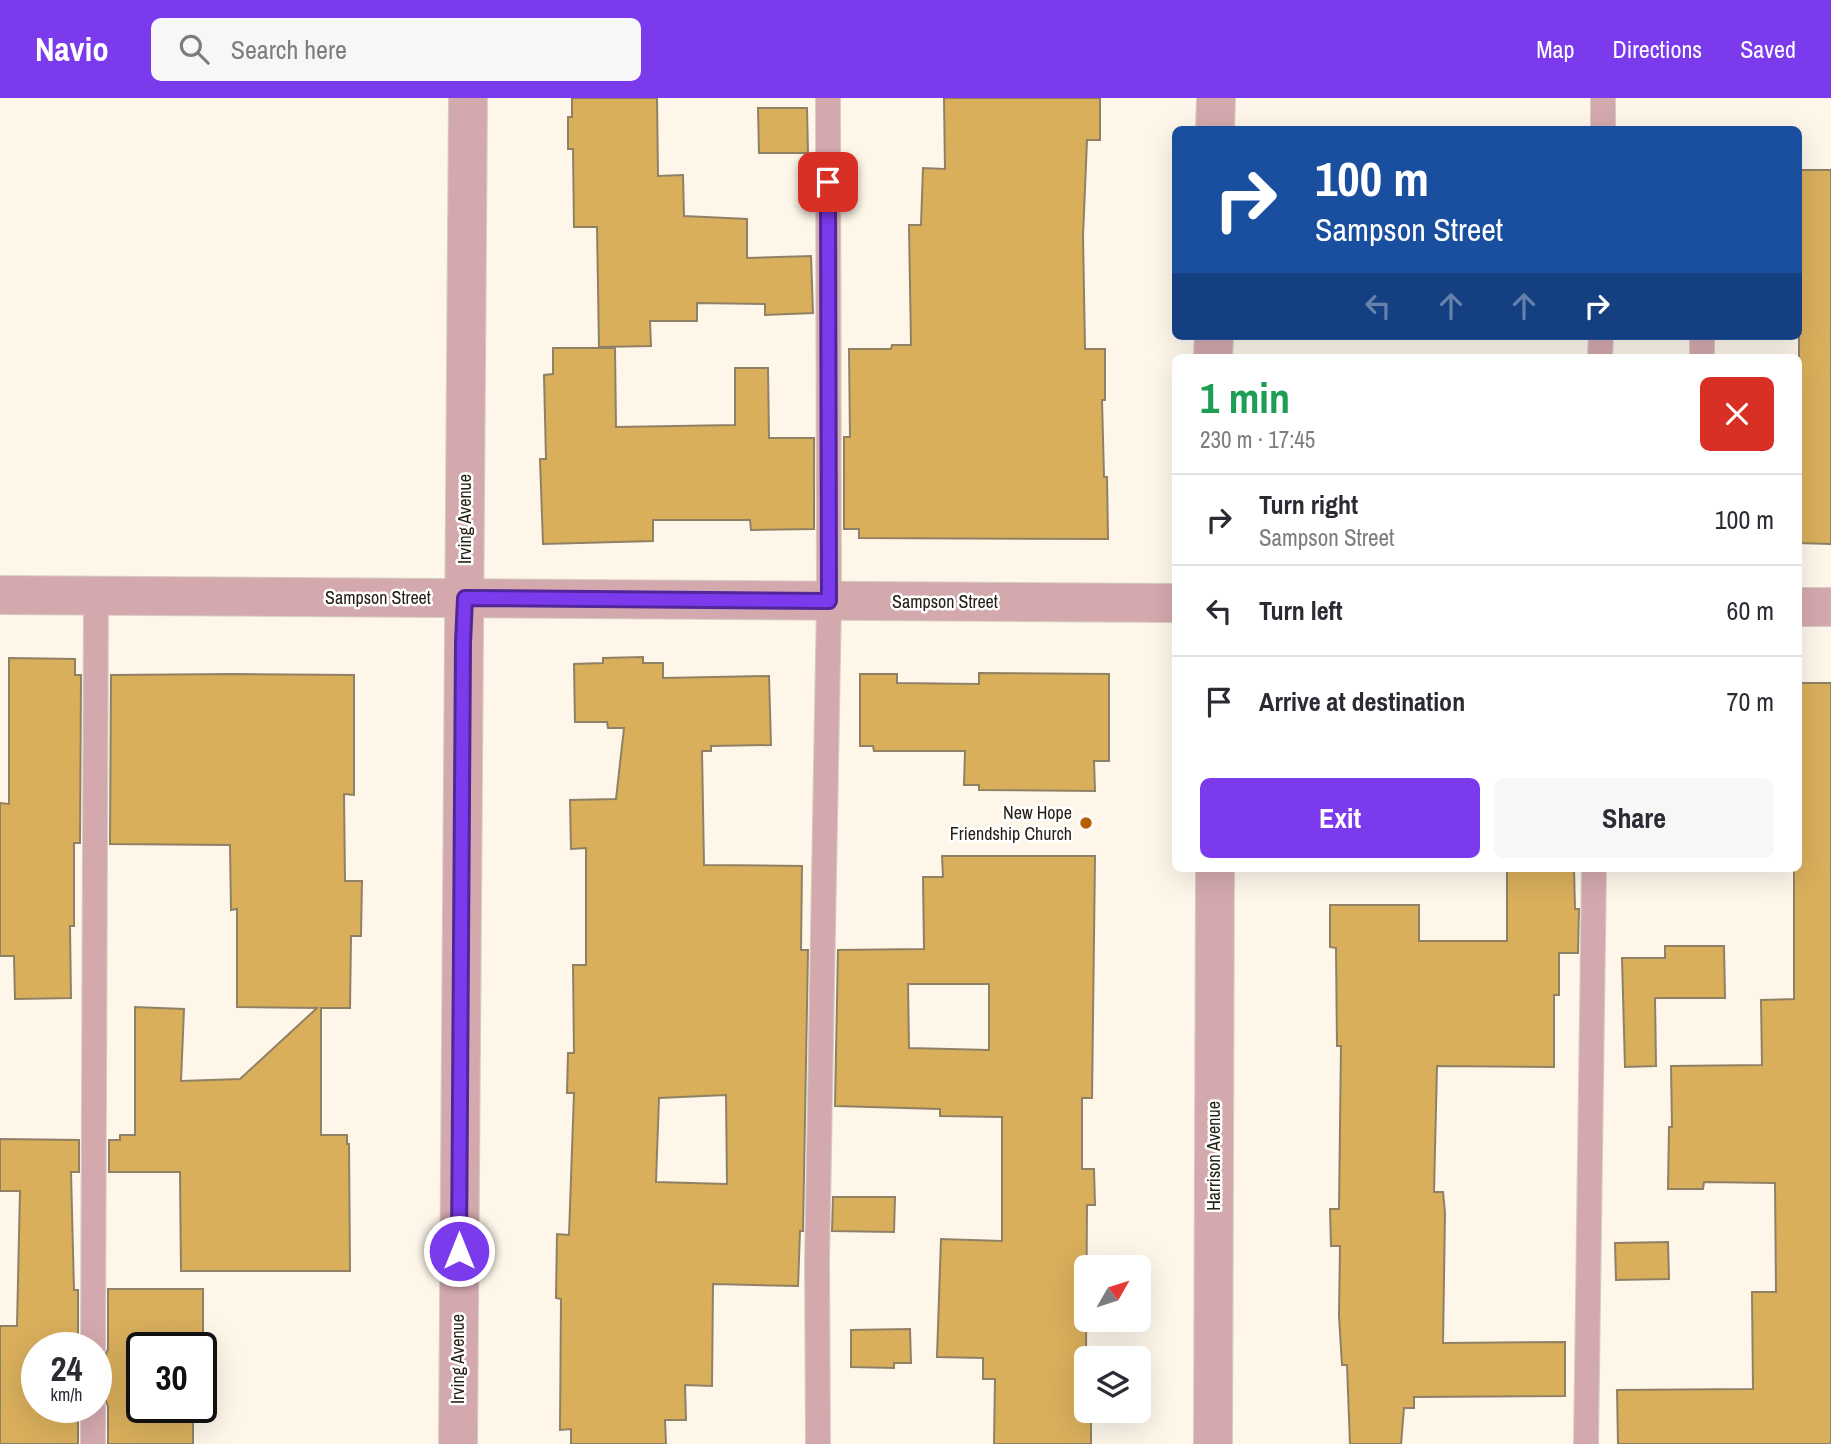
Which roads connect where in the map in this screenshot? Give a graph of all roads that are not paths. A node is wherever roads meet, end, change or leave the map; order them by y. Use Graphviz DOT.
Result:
graph roads {
  1 [pos="468,98"];
  2 [pos="828,98"];
  3 [pos="1216,98"];
  4 [pos="1603,98"];
  5 [pos="1215,126"];
  6 [pos="1603,126"];
  7 [pos="0,595"];
  8 [pos="96,595"];
  9 [pos="465,598"];
  10 [pos="829,601"];
  11 [pos="1172,603"];
  12 [pos="1802,607"];
  13 [pos="1831,607"];
  14 [pos="1215,872"];
  15 [pos="1594,872"];
  16 [pos="93,1332"];
  17 [pos="93,1423"];
  18 [pos="93,1444"];
  19 [pos="458,1444"];
  20 [pos="818,1444"];
  21 [pos="1213,1444"];
  22 [pos="1586,1444"];
  1 -- 9 [label="street, Irving Avenue"];
  2 -- 10 [label="lane"];
  3 -- 5 [label="street"];
  4 -- 6 [label="lane"];
  7 -- 8 [label="street, Sampson Street"];
  8 -- 9 [label="street, Sampson Street"];
  8 -- 16 [label="lane"];
  9 -- 10 [label="street, Sampson Street"];
  9 -- 19 [label="street, Irving Avenue"];
  10 -- 11 [label="street, Sampson Street"];
  10 -- 20 [label="lane"];
  12 -- 13 [label="street"];
  14 -- 21 [label="street, Harrison Avenue"];
  15 -- 22 [label="lane"];
  17 -- 18 [label="lane"];
}
